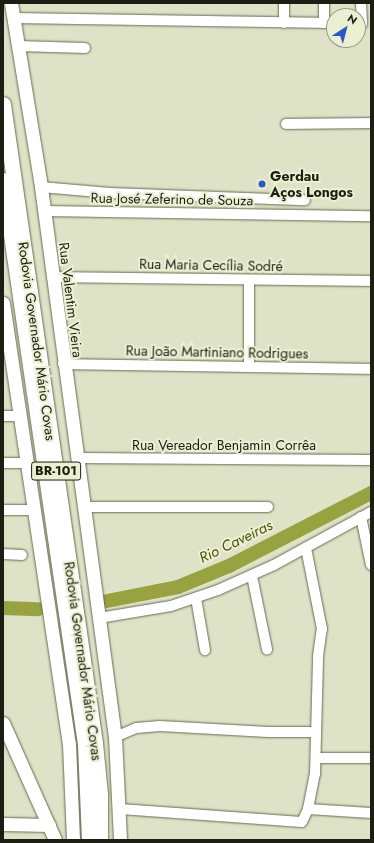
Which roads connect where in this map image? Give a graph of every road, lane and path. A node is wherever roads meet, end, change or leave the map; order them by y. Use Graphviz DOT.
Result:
graph roads {
  1 [pos="11,3"];
  2 [pos="284,3"];
  3 [pos="13,18"];
  4 [pos="284,22"];
  5 [pos="326,23"];
  6 [pos="17,46"];
  7 [pos="85,48"];
  8 [pos="3,104"];
  9 [pos="371,123"];
  10 [pos="286,124"];
  11 [pos="3,180"];
  12 [pos="41,187"];
  13 [pos="305,200"];
  14 [pos="44,211"];
  15 [pos="371,216"];
  16 [pos="52,278"];
  17 [pos="249,280"];
  18 [pos="371,281"];
  19 [pos="3,303"];
  20 [pos="6,345"];
  21 [pos="63,364"];
  22 [pos="249,367"];
  23 [pos="371,369"];
  24 [pos="3,416"];
  25 [pos="20,416"];
  26 [pos="76,458"];
  27 [pos="371,460"];
  28 [pos="3,463"];
  29 [pos="27,463"];
  30 [pos="84,506"];
  31 [pos="268,507"];
  32 [pos="3,510"];
  33 [pos="34,510"];
  34 [pos="371,512"];
  35 [pos="361,518"];
  36 [pos="306,548"];
  37 [pos="3,554"];
  38 [pos="22,555"];
  39 [pos="371,565"];
  40 [pos="252,576"];
  41 [pos="196,598"];
  42 [pos="99,618"];
  43 [pos="267,649"];
  44 [pos="205,650"];
  45 [pos="3,723"];
  46 [pos="316,732"];
  47 [pos="115,737"];
  48 [pos="7,743"];
  49 [pos="316,758"];
  50 [pos="371,758"];
  51 [pos="308,809"];
  52 [pos="120,810"];
  53 [pos="371,813"];
  54 [pos="3,824"];
  55 [pos="48,825"];
  56 [pos="55,840"];
  57 [pos="73,840"];
  58 [pos="89,840"];
  59 [pos="100,840"];
  60 [pos="120,840"];
  1 -- 3 [label="main road, Rua Valentim Vieira"];
  2 -- 4 [label="street"];
  3 -- 4 [label="street"];
  3 -- 6 [label="main road, Rua Valentim Vieira"];
  4 -- 5 [label="street"];
  6 -- 7 [label="street"];
  6 -- 12 [label="main road, Rua Valentim Vieira"];
  8 -- 59 [label="highway, Rodovia Governador Mário Covas / BR-101"];
  9 -- 10 [label="street"];
  11 -- 58 [label="highway, Rodovia Governador Mário Covas / BR-101"];
  12 -- 13 [label="street"];
  12 -- 14 [label="main road, Rua Valentim Vieira"];
  14 -- 15 [label="street, Rua José Zeferino de Souza"];
  14 -- 16 [label="main road, Rua Valentim Vieira"];
  16 -- 17 [label="street, Rua Maria Cecília Sodré"];
  16 -- 21 [label="main road, Rua Valentim Vieira"];
  17 -- 18 [label="street, Rua Maria Cecília Sodré"];
  17 -- 22 [label="street"];
  19 -- 20 [label="main road"];
  20 -- 25 [label="main road"];
  21 -- 22 [label="street, Rua João Martiniano Rodrigues"];
  21 -- 26 [label="main road, Rua Valentim Vieira"];
  22 -- 23 [label="street, Rua João Martiniano Rodrigues"];
  24 -- 25 [label="street"];
  25 -- 29 [label="main road"];
  26 -- 27 [label="street, Rua Vereador Benjamin Corrêa"];
  26 -- 30 [label="main road, Rua Valentim Vieira"];
  28 -- 29 [label="street"];
  29 -- 33 [label="main road"];
  30 -- 31 [label="street"];
  30 -- 42 [label="main road, Rua Valentim Vieira"];
  32 -- 33 [label="street"];
  33 -- 57 [label="main road"];
  34 -- 35 [label="street"];
  35 -- 36 [label="street"];
  35 -- 39 [label="street"];
  36 -- 40 [label="street"];
  36 -- 46 [label="street"];
  37 -- 38 [label="street"];
  40 -- 41 [label="street"];
  40 -- 43 [label="street"];
  41 -- 42 [label="street"];
  41 -- 44 [label="street"];
  42 -- 47 [label="main road, Rua Valentim Vieira"];
  45 -- 48 [label="main road"];
  46 -- 47 [label="street"];
  46 -- 49 [label="street"];
  47 -- 52 [label="main road, Rua Valentim Vieira"];
  48 -- 55 [label="main road"];
  49 -- 50 [label="street"];
  49 -- 51 [label="street"];
  51 -- 52 [label="street"];
  51 -- 53 [label="street"];
  52 -- 60 [label="main road, Rua Valentim Vieira"];
  54 -- 55 [label="main road"];
  55 -- 56 [label="main road"];
}
